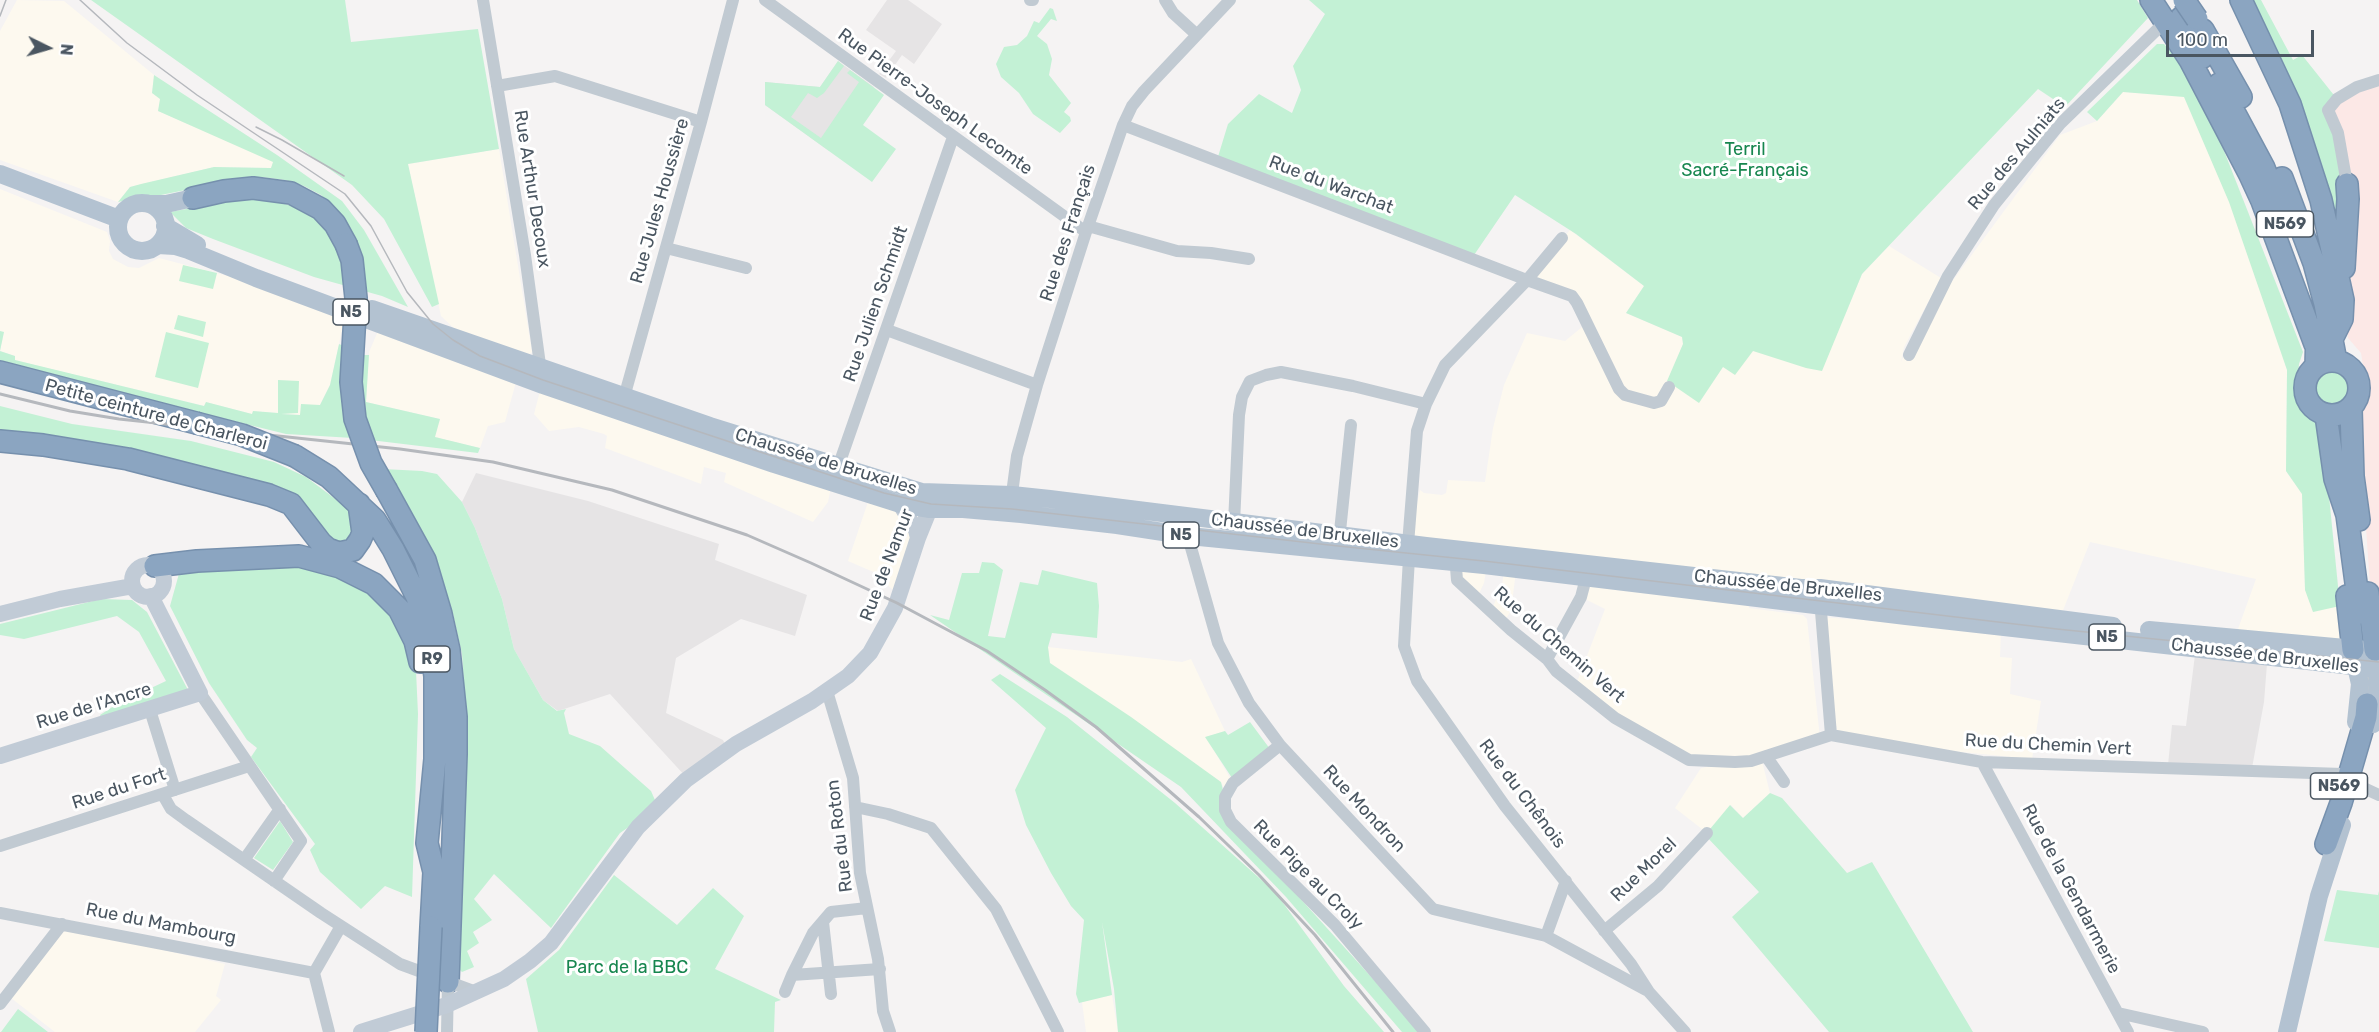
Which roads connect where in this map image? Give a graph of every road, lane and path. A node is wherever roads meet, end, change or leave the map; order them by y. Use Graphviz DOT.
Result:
graph roads {
  1 [pos="483,0"];
  2 [pos="733,0"];
  3 [pos="765,0"];
  4 [pos="1165,0"];
  5 [pos="1230,0"];
  6 [pos="2151,0"];
  7 [pos="2169,0"];
  8 [pos="2185,0"];
  9 [pos="2241,0"];
  10 [pos="2164,22"];
  11 [pos="1197,35"];
  12 [pos="2379,80"];
  13 [pos="497,86"];
  14 [pos="701,122"];
  15 [pos="1123,125"];
  16 [pos="953,137"];
  17 [pos="0,174"];
  18 [pos="2347,184"];
  19 [pos="193,198"];
  20 [pos="149,204"];
  21 [pos="119,219"];
  22 [pos="165,226"];
  23 [pos="1087,229"];
  24 [pos="1562,238"];
  25 [pos="158,244"];
  26 [pos="666,248"];
  27 [pos="2339,248"];
  28 [pos="1249,259"];
  29 [pos="746,268"];
  30 [pos="1527,280"];
  31 [pos="886,330"];
  32 [pos="2324,341"];
  33 [pos="1909,355"];
  34 [pos="2336,361"];
  35 [pos="2316,366"];
  36 [pos="0,372"];
  37 [pos="542,377"];
  38 [pos="1037,385"];
  39 [pos="1669,387"];
  40 [pos="621,404"];
  41 [pos="1426,404"];
  42 [pos="2351,409"];
  43 [pos="2326,415"];
  44 [pos="1351,425"];
  45 [pos="0,441"];
  46 [pos="835,475"];
  47 [pos="2344,478"];
  48 [pos="356,501"];
  49 [pos="931,501"];
  50 [pos="900,504"];
  51 [pos="1010,504"];
  52 [pos="1191,517"];
  53 [pos="1234,523"];
  54 [pos="380,527"];
  55 [pos="1189,536"];
  56 [pos="918,538"];
  57 [pos="1339,544"];
  58 [pos="1409,550"];
  59 [pos="1455,556"];
  60 [pos="155,566"];
  61 [pos="1586,578"];
  62 [pos="432,584"];
  63 [pos="133,586"];
  64 [pos="151,596"];
  65 [pos="1820,597"];
  66 [pos="2360,613"];
  67 [pos="0,614"];
  68 [pos="2354,658"];
  69 [pos="1547,659"];
  70 [pos="2377,659"];
  71 [pos="452,690"];
  72 [pos="827,691"];
  73 [pos="200,693"];
  74 [pos="2367,704"];
  75 [pos="150,710"];
  76 [pos="1831,735"];
  77 [pos="1280,746"];
  78 [pos="0,756"];
  79 [pos="1766,756"];
  80 [pos="1982,762"];
  81 [pos="249,766"];
  82 [pos="2349,779"];
  83 [pos="1784,782"];
  84 [pos="175,790"];
  85 [pos="163,795"];
  86 [pos="2379,795"];
  87 [pos="430,802"];
  88 [pos="855,807"];
  89 [pos="280,809"];
  90 [pos="1707,833"];
  91 [pos="0,846"];
  92 [pos="2330,846"];
  93 [pos="244,860"];
  94 [pos="434,872"];
  95 [pos="274,881"];
  96 [pos="1566,881"];
  97 [pos="867,908"];
  98 [pos="0,913"];
  99 [pos="823,922"];
  100 [pos="62,924"];
  101 [pos="341,926"];
  102 [pos="1604,931"];
  103 [pos="1546,936"];
  104 [pos="880,969"];
  105 [pos="314,973"];
  106 [pos="828,973"];
  107 [pos="792,975"];
  108 [pos="448,982"];
  109 [pos="476,992"];
  110 [pos="785,992"];
  111 [pos="1649,992"];
  112 [pos="831,994"];
  113 [pos="0,1004"];
  114 [pos="447,1005"];
  115 [pos="2118,1013"];
  116 [pos="329,1032"];
  117 [pos="361,1032"];
  118 [pos="426,1032"];
  119 [pos="447,1032"];
  120 [pos="890,1032"];
  121 [pos="1058,1032"];
  122 [pos="1425,1032"];
  123 [pos="1685,1032"];
  124 [pos="2128,1032"];
  125 [pos="2203,1032"];
  126 [pos="2287,1032"];
  1 -- 13 [label="street, Rue Arthur Decoux"];
  2 -- 14 [label="street, Rue Jules Houssière"];
  3 -- 16 [label="street, Rue Pierre-Joseph Lecomte"];
  4 -- 11 [label="street"];
  5 -- 11 [label="street, Rue des Français"];
  6 -- 10 [label="highway"];
  7 -- 32 [label="highway, N569"];
  8 -- 10 [label="street, Rue des Aulniats"];
  8 -- 32 [label="highway, N569, bridge"];
  9 -- 27 [label="highway"];
  10 -- 32 [label="highway"];
  10 -- 33 [label="street, Rue des Aulniats"];
  11 -- 15 [label="street, Rue des Français"];
  12 -- 18 [label="street"];
  13 -- 14 [label="street"];
  13 -- 37 [label="street, Rue Arthur Decoux"];
  14 -- 26 [label="street, Rue Jules Houssière"];
  15 -- 23 [label="street, Rue des Français"];
  15 -- 30 [label="street, Rue du Warchat"];
  16 -- 23 [label="street, Rue Pierre-Joseph Lecomte"];
  16 -- 31 [label="street, Rue Julien Schmidt"];
  17 -- 21 [label="main road"];
  18 -- 27 [label="highway"];
  19 -- 20 [label="main road"];
  19 -- 62 [label="highway, bridge"];
  20 -- 21 [label="main road"];
  20 -- 22 [label="main road, Chaussée de Bruxelles / N5"];
  21 -- 25 [label="main road, Chaussée de Bruxelles / N5"];
  22 -- 25 [label="main road"];
  22 -- 37 [label="main road, Chaussée de Bruxelles / N5"];
  23 -- 28 [label="street, Rue Pierre-Joseph Lecomte"];
  23 -- 38 [label="street, Rue des Français"];
  24 -- 30 [label="street"];
  25 -- 37 [label="main road, Chaussée de Bruxelles / N5"];
  26 -- 29 [label="street"];
  26 -- 40 [label="street, Rue Jules Houssière"];
  27 -- 32 [label="highway"];
  30 -- 39 [label="street, Rue du Warchat"];
  30 -- 41 [label="street"];
  31 -- 38 [label="street"];
  31 -- 46 [label="street, Rue Julien Schmidt"];
  32 -- 34 [label="highway"];
  32 -- 35 [label="highway"];
  34 -- 35 [label="highway"];
  34 -- 42 [label="highway"];
  35 -- 43 [label="highway"];
  36 -- 48 [label="highway, Petite ceinture de Charleroi / R9, bridge"];
  37 -- 40 [label="main road, Chaussée de Bruxelles / N5"];
  38 -- 51 [label="street, Rue des Français"];
  40 -- 46 [label="main road, Chaussée de Bruxelles / N5"];
  41 -- 53 [label="street"];
  41 -- 58 [label="street"];
  42 -- 43 [label="highway"];
  42 -- 47 [label="highway"];
  43 -- 47 [label="highway"];
  44 -- 57 [label="street"];
  45 -- 48 [label="highway"];
  46 -- 49 [label="main road, Chaussée de Bruxelles / N5"];
  46 -- 50 [label="main road, Chaussée de Bruxelles / N5"];
  47 -- 66 [label="highway"];
  47 -- 68 [label="highway, N569"];
  47 -- 70 [label="highway, N569"];
  48 -- 54 [label="highway, Petite ceinture de Charleroi / R9"];
  49 -- 50 [label="main road, Chaussée de Bruxelles / N5"];
  49 -- 51 [label="main road, Chaussée de Bruxelles / N5"];
  49 -- 56 [label="main road, Rue de Namur"];
  50 -- 56 [label="main road, Chaussée de Bruxelles"];
  51 -- 52 [label="main road, Chaussée de Bruxelles / N5"];
  51 -- 55 [label="main road, Chaussée de Bruxelles / N5"];
  52 -- 53 [label="main road, Chaussée de Bruxelles / N5"];
  52 -- 55 [label="street, Rue Mondron"];
  53 -- 57 [label="main road, Chaussée de Bruxelles / N5"];
  54 -- 62 [label="highway"];
  54 -- 87 [label="highway, Petite ceinture de Charleroi / R9"];
  55 -- 57 [label="main road, Chaussée de Bruxelles / N5"];
  55 -- 77 [label="street, Rue Mondron"];
  56 -- 72 [label="main road, Rue de Namur"];
  57 -- 58 [label="main road, Chaussée de Bruxelles / N5"];
  58 -- 59 [label="main road, Chaussée de Bruxelles / N5"];
  58 -- 96 [label="street, Rue du Chênois"];
  59 -- 61 [label="main road, Chaussée de Bruxelles / N5"];
  59 -- 65 [label="main road, Chaussée de Bruxelles / N5"];
  59 -- 69 [label="street, Rue du Chemin Vert"];
  60 -- 63 [label="main road"];
  60 -- 64 [label="main road"];
  60 -- 87 [label="highway"];
  61 -- 65 [label="main road, Chaussée de Bruxelles / N5"];
  61 -- 69 [label="street"];
  62 -- 71 [label="highway"];
  63 -- 64 [label="main road"];
  63 -- 67 [label="main road"];
  64 -- 73 [label="main road"];
  65 -- 68 [label="main road, Chaussée de Bruxelles / N5"];
  65 -- 76 [label="street"];
  68 -- 70 [label="main road, Chaussée de Bruxelles / N5"];
  68 -- 82 [label="main road, N569"];
  69 -- 79 [label="street, Rue du Chemin Vert"];
  70 -- 82 [label="main road, N569"];
  71 -- 94 [label="highway"];
  71 -- 108 [label="highway"];
  72 -- 88 [label="street, Rue du Roton"];
  72 -- 109 [label="main road, Rue de Namur"];
  73 -- 75 [label="main road, Rue de l'Ancre"];
  73 -- 81 [label="street"];
  74 -- 92 [label="highway"];
  75 -- 78 [label="main road, Rue de l'Ancre"];
  75 -- 84 [label="street"];
  76 -- 79 [label="street, Rue du Chemin Vert"];
  76 -- 80 [label="street, Rue du Chemin Vert"];
  77 -- 103 [label="street, Rue Mondron"];
  77 -- 122 [label="street, Rue Pige au Croly"];
  79 -- 83 [label="street"];
  80 -- 82 [label="street, Rue du Chemin Vert"];
  80 -- 115 [label="street, Rue de la Gendarmerie"];
  81 -- 84 [label="street, Rue du Fort"];
  81 -- 89 [label="street"];
  82 -- 86 [label="street"];
  82 -- 92 [label="main road, N569"];
  84 -- 85 [label="street, Rue du Fort"];
  85 -- 91 [label="street, Rue du Fort"];
  85 -- 93 [label="street"];
  87 -- 94 [label="highway, Petite ceinture de Charleroi / R9"];
  88 -- 97 [label="street, Rue du Roton"];
  88 -- 121 [label="street"];
  89 -- 93 [label="street"];
  89 -- 95 [label="street"];
  90 -- 102 [label="street, Rue Morel"];
  92 -- 126 [label="main road, N569"];
  93 -- 95 [label="street"];
  94 -- 118 [label="highway, Petite ceinture de Charleroi / R9, bridge"];
  95 -- 101 [label="street"];
  96 -- 102 [label="street, Rue du Chênois"];
  96 -- 103 [label="street"];
  97 -- 99 [label="street, Rue du Roton"];
  97 -- 104 [label="street, Rue du Roton"];
  98 -- 100 [label="street, Rue du Mambourg"];
  99 -- 106 [label="street"];
  99 -- 107 [label="street"];
  100 -- 105 [label="street, Rue du Mambourg"];
  100 -- 113 [label="street"];
  101 -- 105 [label="street"];
  101 -- 108 [label="street"];
  102 -- 111 [label="street, Rue du Chênois"];
  103 -- 111 [label="street, Rue Mondron"];
  104 -- 106 [label="street"];
  104 -- 120 [label="street, Rue du Roton"];
  105 -- 116 [label="street"];
  106 -- 107 [label="street"];
  106 -- 112 [label="street"];
  107 -- 110 [label="street"];
  108 -- 109 [label="street"];
  108 -- 114 [label="street"];
  109 -- 114 [label="main road, Rue de Namur"];
  111 -- 123 [label="street, Rue du Chênois"];
  114 -- 117 [label="main road, Rue de Namur"];
  114 -- 119 [label="street"];
  115 -- 124 [label="street, Rue de la Gendarmerie"];
  115 -- 125 [label="street"];
}
